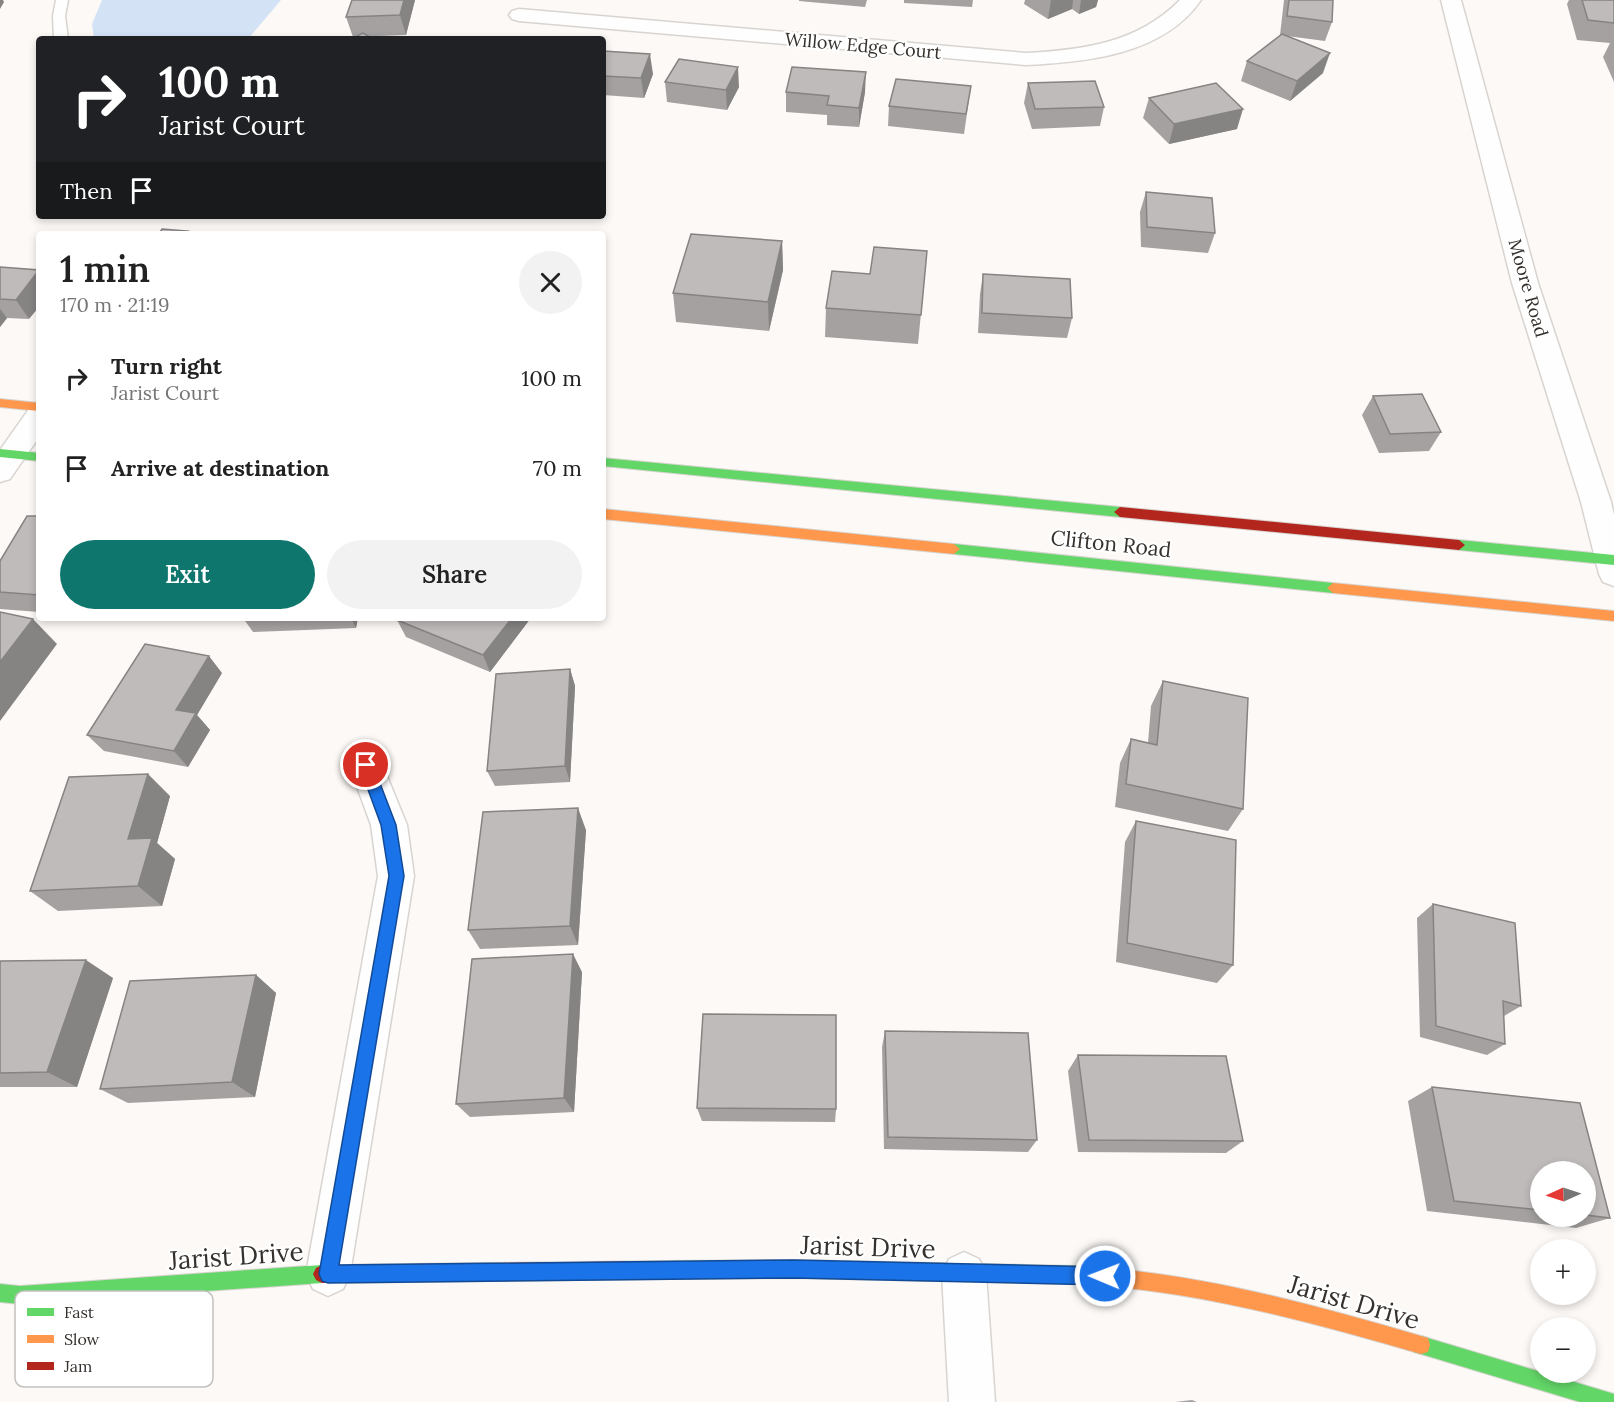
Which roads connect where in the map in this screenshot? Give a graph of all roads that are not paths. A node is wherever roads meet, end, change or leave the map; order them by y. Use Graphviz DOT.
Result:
graph roads {
  1 [pos="62,0"];
  2 [pos="1191,0"];
  3 [pos="1451,0"];
  4 [pos="519,15"];
  5 [pos="61,36"];
  6 [pos="0,403"];
  7 [pos="36,407"];
  8 [pos="36,421"];
  9 [pos="13,459"];
  10 [pos="606,462"];
  11 [pos="606,514"];
  12 [pos="1613,565"];
  13 [pos="1614,616"];
  14 [pos="366,765"];
  15 [pos="328,1274"];
  16 [pos="964,1274"];
  17 [pos="79,1291"];
  18 [pos="0,1293"];
  19 [pos="15,1294"];
  20 [pos="972,1402"];
  21 [pos="1611,1402"];
  1 -- 5 [label="lane"];
  2 -- 4 [label="street, Willow Edge Court"];
  3 -- 12 [label="street, Moore Road"];
  6 -- 7 [label="main road"];
  8 -- 9 [label="street"];
  10 -- 12 [label="main road, Clifton Road"];
  11 -- 13 [label="main road, Clifton Road"];
  14 -- 15 [label="street"];
  15 -- 16 [label="main road, Jarist Drive"];
  15 -- 17 [label="main road, Jarist Drive"];
  16 -- 20 [label="street"];
  16 -- 21 [label="main road, Jarist Drive"];
  18 -- 19 [label="main road, Jarist Drive"];
}
